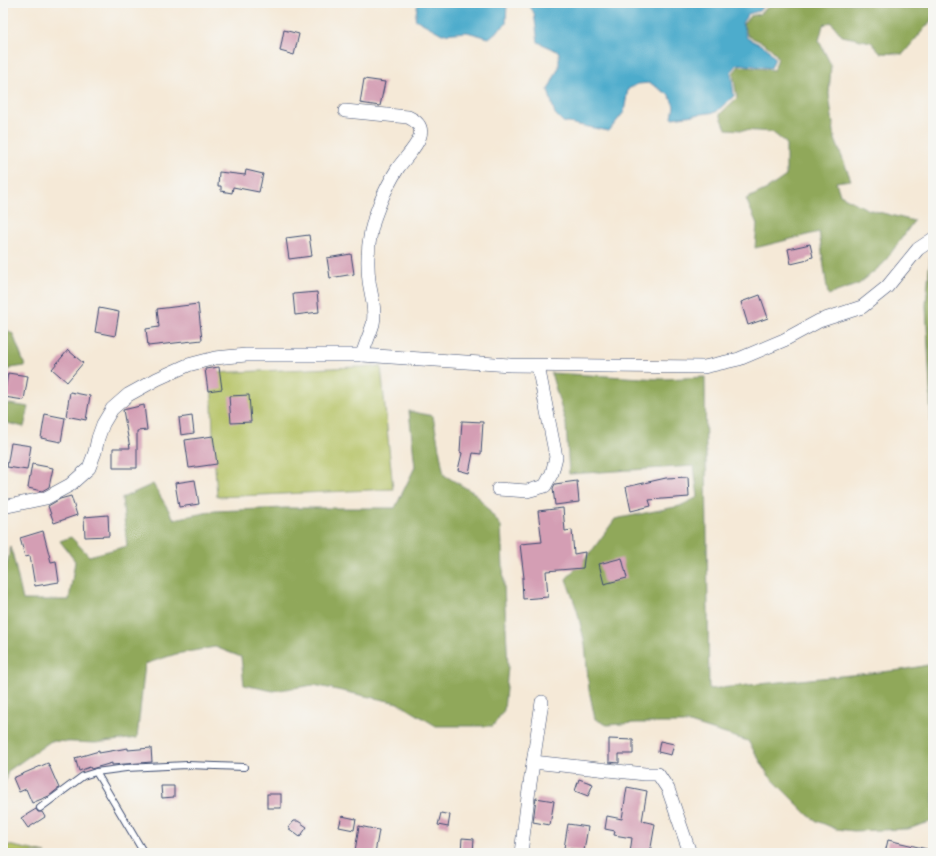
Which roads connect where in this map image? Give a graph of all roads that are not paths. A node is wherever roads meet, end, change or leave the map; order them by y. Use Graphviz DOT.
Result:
graph roads {
  1 [pos="345,111"];
  2 [pos="933,239"];
  3 [pos="362,356"];
  4 [pos="538,366"];
  5 [pos="498,489"];
  6 [pos="3,507"];
  7 [pos="542,702"];
  8 [pos="533,762"];
  9 [pos="244,767"];
  10 [pos="96,772"];
  11 [pos="40,808"];
  12 [pos="144,853"];
  13 [pos="521,853"];
  14 [pos="690,853"];
  1 -- 3 [label="street"];
  2 -- 4 [label="street"];
  3 -- 4 [label="street"];
  3 -- 6 [label="street"];
  4 -- 5 [label="street"];
  7 -- 8 [label="street"];
  8 -- 13 [label="street"];
  8 -- 14 [label="street"];
  9 -- 10 [label="lane"];
  10 -- 11 [label="lane"];
  10 -- 12 [label="lane"];
}
